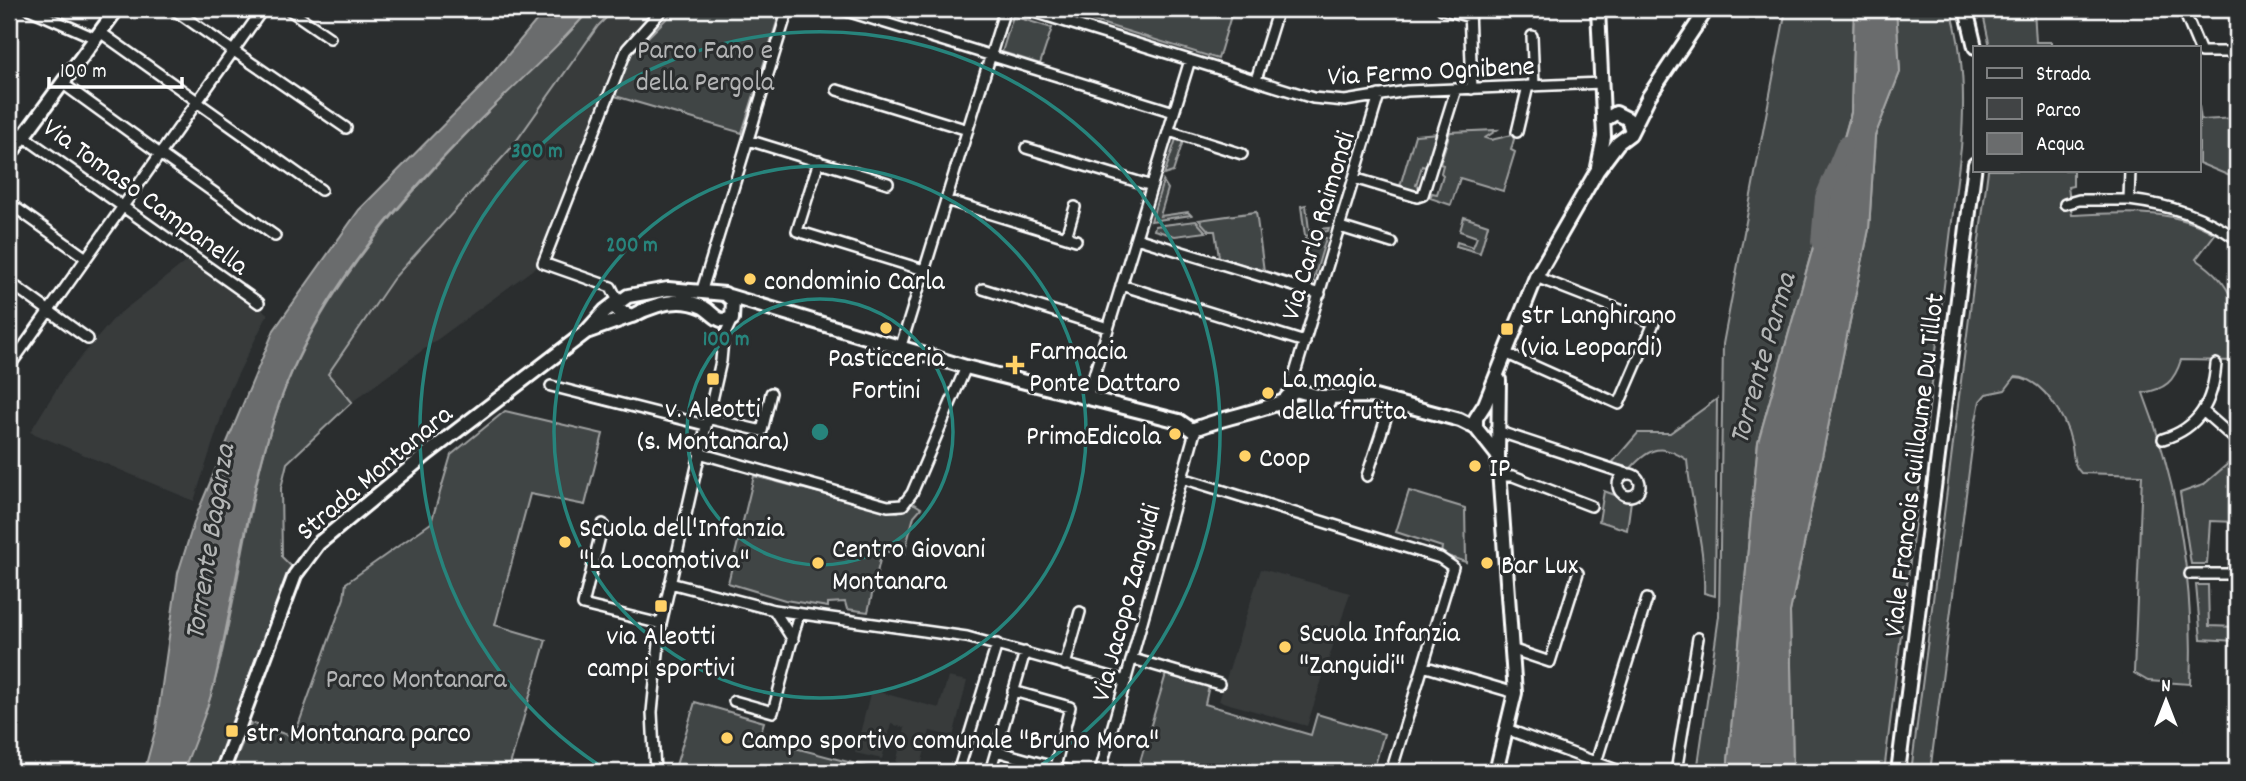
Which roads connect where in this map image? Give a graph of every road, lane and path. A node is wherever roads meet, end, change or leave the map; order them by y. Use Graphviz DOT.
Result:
graph roads {
  1 [pos="29,9"];
  2 [pos="117,9"];
  3 [pos="173,9"];
  4 [pos="263,9"];
  5 [pos="288,9"];
  6 [pos="663,9"];
  7 [pos="788,9"];
  8 [pos="840,9"];
  9 [pos="1005,9"];
  10 [pos="1024,9"];
  11 [pos="1064,9"];
  12 [pos="1278,9"];
  13 [pos="1442,9"];
  14 [pos="1598,9"];
  15 [pos="1707,9"];
  16 [pos="1966,9"];
  17 [pos="2183,9"];
  18 [pos="2234,9"];
  19 [pos="1469,13"];
  20 [pos="1061,20"];
  21 [pos="2237,22"];
  22 [pos="98,35"];
  23 [pos="1532,36"];
  24 [pos="330,38"];
  25 [pos="1975,46"];
  26 [pos="2198,46"];
  27 [pos="2200,50"];
  28 [pos="233,51"];
  29 [pos="2237,52"];
  30 [pos="991,55"];
  31 [pos="1190,60"];
  32 [pos="1256,80"];
  33 [pos="62,83"];
  34 [pos="1602,83"];
  35 [pos="1531,86"];
  36 [pos="837,89"];
  37 [pos="1456,89"];
  38 [pos="1472,89"];
  39 [pos="1379,95"];
  40 [pos="1649,96"];
  41 [pos="197,102"];
  42 [pos="1174,112"];
  43 [pos="1619,114"];
  44 [pos="1603,121"];
  45 [pos="9,125"];
  46 [pos="346,128"];
  47 [pos="1631,128"];
  48 [pos="968,130"];
  49 [pos="1168,131"];
  50 [pos="1517,132"];
  51 [pos="24,135"];
  52 [pos="1604,137"];
  53 [pos="748,139"];
  54 [pos="1618,143"];
  55 [pos="1026,148"];
  56 [pos="160,154"];
  57 [pos="1242,154"];
  58 [pos="9,156"];
  59 [pos="819,162"];
  60 [pos="1597,171"];
  61 [pos="1974,172"];
  62 [pos="2130,172"];
  63 [pos="1354,178"];
  64 [pos="888,183"];
  65 [pos="1152,186"];
  66 [pos="321,190"];
  67 [pos="946,200"];
  68 [pos="2129,200"];
  69 [pos="9,203"];
  70 [pos="2065,204"];
  71 [pos="123,206"];
  72 [pos="1075,207"];
  73 [pos="1340,227"];
  74 [pos="275,236"];
  75 [pos="1066,237"];
  76 [pos="1136,237"];
  77 [pos="2237,239"];
  78 [pos="1076,240"];
  79 [pos="1392,243"];
  80 [pos="86,258"];
  81 [pos="924,270"];
  82 [pos="1536,277"];
  83 [pos="9,282"];
  84 [pos="1121,285"];
  85 [pos="984,289"];
  86 [pos="701,293"];
  87 [pos="1320,294"];
  88 [pos="729,296"];
  89 [pos="618,301"];
  90 [pos="259,303"];
  91 [pos="759,305"];
  92 [pos="49,311"];
  93 [pos="632,316"];
  94 [pos="733,316"];
  95 [pos="715,317"];
  96 [pos="1108,328"];
  97 [pos="586,332"];
  98 [pos="88,339"];
  99 [pos="723,339"];
  100 [pos="1305,342"];
  101 [pos="900,349"];
  102 [pos="1505,353"];
  103 [pos="10,363"];
  104 [pos="2216,364"];
  105 [pos="967,368"];
  106 [pos="1500,369"];
  107 [pos="551,386"];
  108 [pos="771,393"];
  109 [pos="1087,398"];
  110 [pos="1296,399"];
  111 [pos="1392,400"];
  112 [pos="2204,412"];
  113 [pos="1499,416"];
  114 [pos="706,422"];
  115 [pos="1479,423"];
  116 [pos="1192,424"];
  117 [pos="1497,431"];
  118 [pos="2163,439"];
  119 [pos="2237,441"];
  120 [pos="699,453"];
  121 [pos="1498,456"];
  122 [pos="1627,474"];
  123 [pos="1367,476"];
  124 [pos="1500,476"];
  125 [pos="1182,478"];
  126 [pos="1591,506"];
  127 [pos="603,524"];
  128 [pos="1578,573"];
  129 [pos="2232,573"];
  130 [pos="2190,574"];
  131 [pos="2237,579"];
  132 [pos="670,583"];
  133 [pos="1647,599"];
  134 [pos="775,610"];
  135 [pos="1080,612"];
  136 [pos="799,614"];
  137 [pos="661,624"];
  138 [pos="1698,638"];
  139 [pos="793,640"];
  140 [pos="997,644"];
  141 [pos="1514,650"];
  142 [pos="1025,652"];
  143 [pos="1133,659"];
  144 [pos="1065,665"];
  145 [pos="1423,666"];
  146 [pos="1126,681"];
  147 [pos="1219,684"];
  148 [pos="1013,691"];
  149 [pos="1515,693"];
  150 [pos="734,701"];
  151 [pos="1509,730"];
  152 [pos="996,751"];
  153 [pos="1597,762"];
  154 [pos="1055,767"];
  155 [pos="222,772"];
  156 [pos="655,772"];
  157 [pos="958,772"];
  158 [pos="990,772"];
  159 [pos="1072,772"];
  160 [pos="1100,772"];
  161 [pos="1391,772"];
  162 [pos="1496,772"];
  163 [pos="1594,772"];
  164 [pos="1622,772"];
  165 [pos="1676,772"];
  166 [pos="1898,772"];
  1 -- 22 [label="street"];
  2 -- 22 [label="street"];
  3 -- 28 [label="street"];
  4 -- 28 [label="street"];
  5 -- 24 [label="street"];
  6 -- 89 [label="street"];
  7 -- 53 [label="street"];
  8 -- 30 [label="street"];
  9 -- 30 [label="street"];
  10 -- 20 [label="street, Via Fermo Ognibene"];
  11 -- 20 [label="street"];
  12 -- 32 [label="street"];
  13 -- 19 [label="street"];
  14 -- 34 [label="street"];
  15 -- 40 [label="street"];
  16 -- 25 [label="street"];
  17 -- 26 [label="street"];
  18 -- 21 [label="street"];
  19 -- 38 [label="street"];
  20 -- 31 [label="street, Via Fermo Ognibene"];
  22 -- 33 [label="street"];
  22 -- 41 [label="street"];
  23 -- 35 [label="street"];
  27 -- 29 [label="street"];
  28 -- 41 [label="street"];
  28 -- 46 [label="street"];
  30 -- 42 [label="street"];
  30 -- 48 [label="street"];
  31 -- 32 [label="street, Via Fermo Ognibene"];
  31 -- 42 [label="street"];
  32 -- 39 [label="street, Via Fermo Ognibene"];
  33 -- 51 [label="street"];
  33 -- 56 [label="street"];
  34 -- 35 [label="street, Via Fermo Ognibene"];
  34 -- 43 [label="street"];
  34 -- 44 [label="street"];
  35 -- 38 [label="street, Via Fermo Ognibene"];
  35 -- 50 [label="street"];
  36 -- 48 [label="street"];
  37 -- 38 [label="street, Via Fermo Ognibene"];
  37 -- 39 [label="street, Via Fermo Ognibene"];
  37 -- 63 [label="street"];
  39 -- 63 [label="street, Via Carlo Raimondi"];
  40 -- 43 [label="street"];
  40 -- 47 [label="street"];
  41 -- 56 [label="street"];
  41 -- 66 [label="street"];
  42 -- 49 [label="street"];
  43 -- 44 [label="street"];
  43 -- 47 [label="street"];
  44 -- 52 [label="street"];
  45 -- 51 [label="street, Via Tomaso Campanella"];
  47 -- 54 [label="street"];
  48 -- 67 [label="street"];
  49 -- 57 [label="street"];
  49 -- 65 [label="street"];
  51 -- 58 [label="street"];
  51 -- 71 [label="street, Via Tomaso Campanella"];
  52 -- 54 [label="street"];
  52 -- 60 [label="street"];
  53 -- 59 [label="street"];
  53 -- 86 [label="street"];
  54 -- 60 [label="street"];
  55 -- 65 [label="street"];
  56 -- 71 [label="street"];
  56 -- 74 [label="street"];
  59 -- 64 [label="street"];
  59 -- 81 [label="street"];
  60 -- 82 [label="street"];
  61 -- 166 [label="street, Viale Francois Guillaume Du Tillot"];
  62 -- 68 [label="street"];
  63 -- 73 [label="street, Via Carlo Raimondi"];
  65 -- 76 [label="street"];
  67 -- 75 [label="street"];
  67 -- 81 [label="street"];
  68 -- 70 [label="street"];
  68 -- 77 [label="street"];
  69 -- 80 [label="street"];
  71 -- 80 [label="street"];
  71 -- 90 [label="street, Via Tomaso Campanella"];
  72 -- 75 [label="street"];
  73 -- 79 [label="street"];
  73 -- 87 [label="street, Via Carlo Raimondi"];
  75 -- 78 [label="street"];
  76 -- 84 [label="street"];
  76 -- 87 [label="street"];
  80 -- 92 [label="street"];
  81 -- 101 [label="street"];
  82 -- 102 [label="street"];
  82 -- 102 [label="street"];
  83 -- 92 [label="street"];
  84 -- 96 [label="street"];
  84 -- 100 [label="street"];
  85 -- 96 [label="street"];
  86 -- 88 [label="street, Strada Montanara"];
  86 -- 89 [label="street, Strada Montanara"];
  87 -- 100 [label="street, Via Carlo Raimondi"];
  88 -- 91 [label="street, Strada Montanara"];
  88 -- 94 [label="street"];
  89 -- 93 [label="street"];
  89 -- 97 [label="street, Strada Montanara"];
  91 -- 94 [label="street, Strada Montanara"];
  91 -- 101 [label="street, Strada Montanara"];
  92 -- 98 [label="street"];
  92 -- 103 [label="street"];
  93 -- 95 [label="street, Strada Montanara"];
  93 -- 97 [label="street, Strada Montanara"];
  94 -- 95 [label="street, Strada Montanara"];
  94 -- 99 [label="street"];
  95 -- 99 [label="street"];
  96 -- 109 [label="street"];
  97 -- 155 [label="street, Strada Montanara"];
  99 -- 114 [label="street"];
  100 -- 110 [label="street, Via Carlo Raimondi"];
  101 -- 105 [label="street, Strada Montanara"];
  102 -- 106 [label="street"];
  104 -- 112 [label="street"];
  105 -- 109 [label="street, Strada Montanara"];
  105 -- 120 [label="street"];
  106 -- 113 [label="street"];
  106 -- 115 [label="street"];
  107 -- 114 [label="street"];
  108 -- 114 [label="street"];
  109 -- 116 [label="street, Strada Montanara"];
  110 -- 111 [label="street, Strada Montanara"];
  110 -- 116 [label="street, Strada Montanara"];
  111 -- 115 [label="street, Strada Montanara"];
  111 -- 123 [label="street"];
  112 -- 118 [label="street"];
  112 -- 119 [label="street"];
  113 -- 115 [label="street"];
  113 -- 117 [label="street"];
  114 -- 120 [label="street"];
  115 -- 117 [label="street"];
  115 -- 121 [label="street"];
  116 -- 125 [label="street, Via Jacopo Zanguidi"];
  117 -- 121 [label="street"];
  117 -- 122 [label="street"];
  120 -- 132 [label="street"];
  121 -- 124 [label="street"];
  124 -- 126 [label="street"];
  124 -- 141 [label="street"];
  125 -- 143 [label="street, Via Jacopo Zanguidi"];
  125 -- 145 [label="street"];
  127 -- 137 [label="street"];
  128 -- 141 [label="street"];
  129 -- 130 [label="street"];
  129 -- 131 [label="street"];
  132 -- 134 [label="street"];
  132 -- 137 [label="street"];
  133 -- 153 [label="street"];
  134 -- 136 [label="street"];
  134 -- 139 [label="street"];
  135 -- 144 [label="street"];
  136 -- 139 [label="street"];
  136 -- 140 [label="street"];
  137 -- 156 [label="street"];
  138 -- 165 [label="street"];
  139 -- 150 [label="street"];
  140 -- 142 [label="street"];
  140 -- 157 [label="street"];
  141 -- 149 [label="street"];
  142 -- 144 [label="street"];
  142 -- 148 [label="street"];
  143 -- 146 [label="street, Via Jacopo Zanguidi"];
  143 -- 147 [label="street"];
  144 -- 146 [label="street"];
  145 -- 149 [label="street"];
  145 -- 161 [label="street"];
  146 -- 160 [label="street, Via Jacopo Zanguidi"];
  148 -- 152 [label="street"];
  148 -- 154 [label="street"];
  149 -- 151 [label="street"];
  151 -- 153 [label="street"];
  151 -- 162 [label="street"];
  152 -- 154 [label="street"];
  152 -- 158 [label="street"];
  153 -- 163 [label="street"];
  153 -- 164 [label="street"];
  154 -- 159 [label="street"];
}
